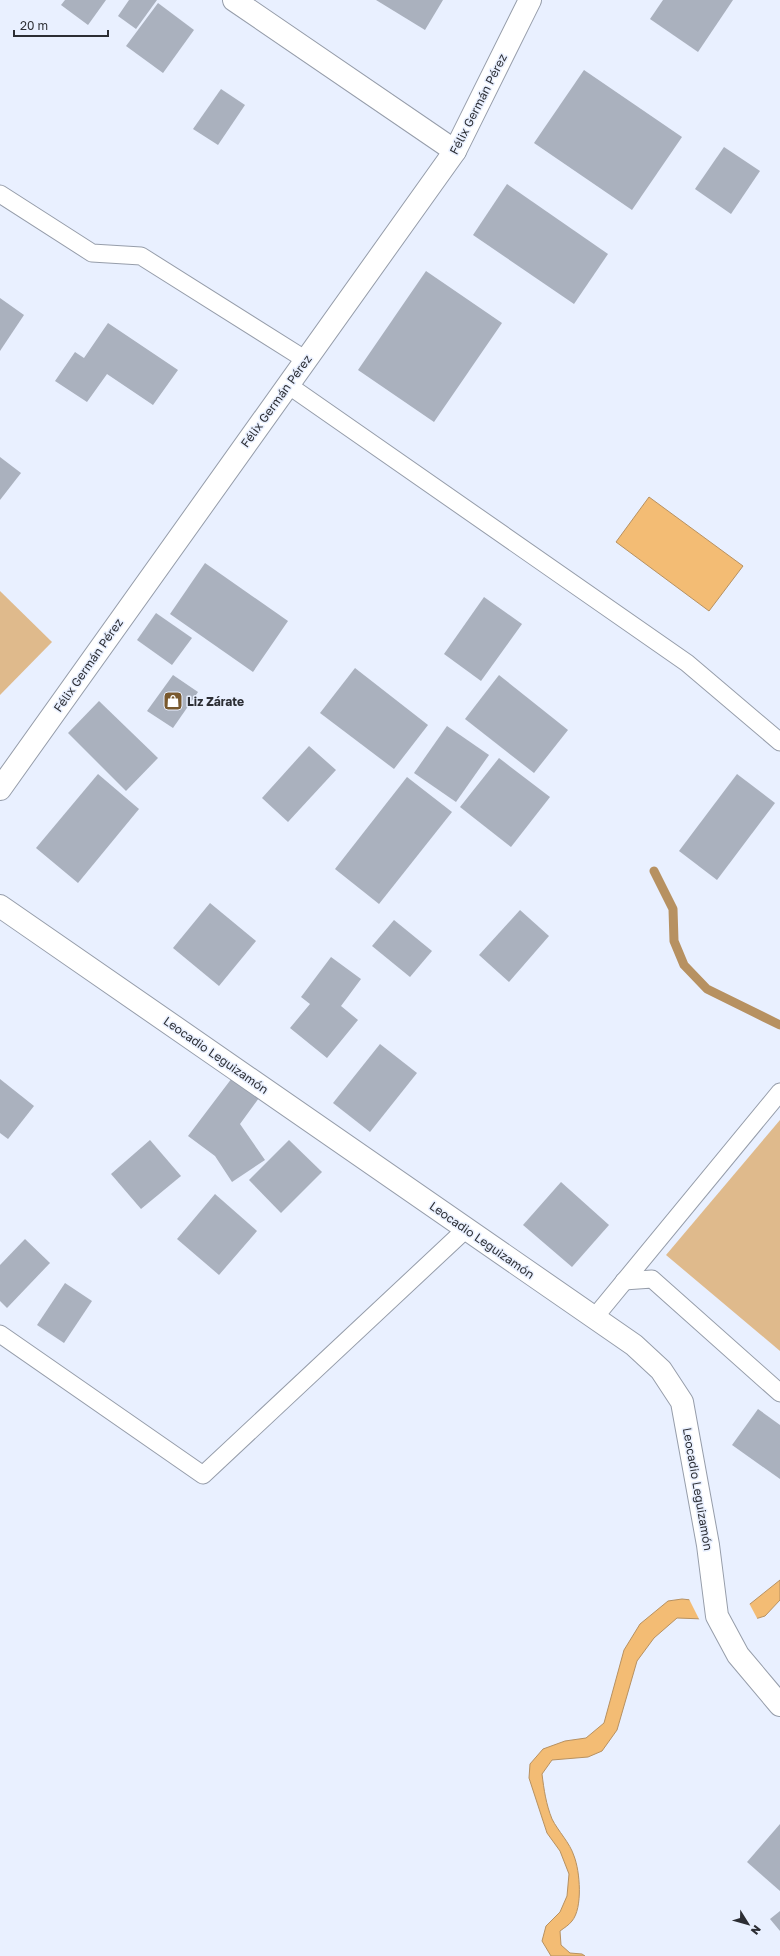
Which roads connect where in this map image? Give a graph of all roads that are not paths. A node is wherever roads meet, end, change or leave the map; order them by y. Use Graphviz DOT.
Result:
graph roads {
  1 [pos="234,0"];
  2 [pos="530,0"];
  3 [pos="455,151"];
  4 [pos="0,194"];
  5 [pos="306,360"];
  6 [pos="288,385"];
  7 [pos="780,742"];
  8 [pos="0,789"];
  9 [pos="0,906"];
  10 [pos="780,1092"];
  11 [pos="466,1229"];
  12 [pos="624,1281"];
  13 [pos="594,1318"];
  14 [pos="0,1334"];
  15 [pos="780,1393"];
  16 [pos="780,1705"];
  1 -- 3 [label="street"];
  2 -- 3 [label="street, Félix Germán Pérez"];
  3 -- 5 [label="street, Félix Germán Pérez"];
  4 -- 5 [label="lane"];
  5 -- 6 [label="street, Félix Germán Pérez"];
  6 -- 7 [label="lane"];
  6 -- 8 [label="street, Félix Germán Pérez"];
  9 -- 11 [label="street, Leocadio Leguizamón"];
  10 -- 12 [label="lane"];
  11 -- 13 [label="street, Leocadio Leguizamón"];
  11 -- 14 [label="lane"];
  12 -- 13 [label="lane"];
  12 -- 15 [label="lane"];
  13 -- 16 [label="street, Leocadio Leguizamón"];
}
